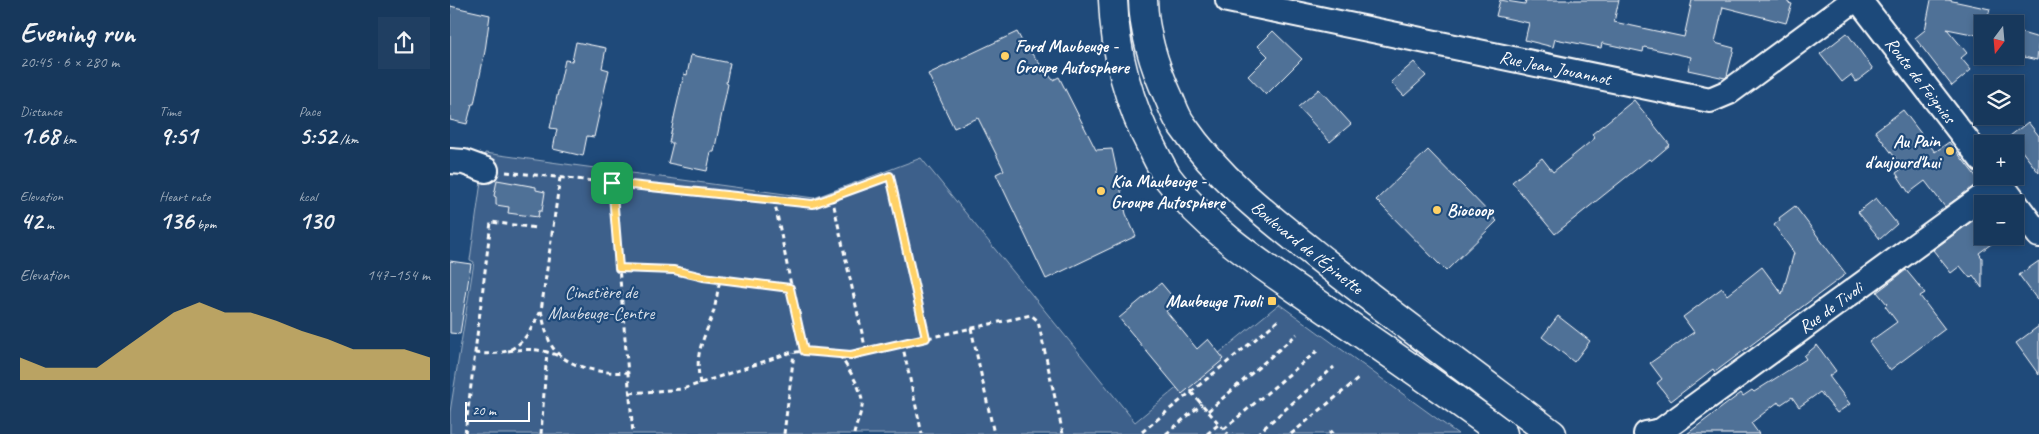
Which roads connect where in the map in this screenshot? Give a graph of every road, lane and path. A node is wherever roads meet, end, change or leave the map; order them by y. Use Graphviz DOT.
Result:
graph roads {
  1 [pos="1113,0"];
  2 [pos="1143,0"];
  3 [pos="1228,0"];
  4 [pos="1854,0"];
  5 [pos="1859,0"];
  6 [pos="1974,150"];
  7 [pos="450,161"];
  8 [pos="486,170"];
  9 [pos="560,178"];
  10 [pos="612,183"];
  11 [pos="1991,185"];
  12 [pos="2002,185"];
  13 [pos="832,196"];
  14 [pos="774,199"];
  15 [pos="536,228"];
  16 [pos="2039,235"];
  17 [pos="619,268"];
  18 [pos="720,280"];
  19 [pos="790,288"];
  20 [pos="541,310"];
  21 [pos="1280,319"];
  22 [pos="971,328"];
  23 [pos="1297,334"];
  24 [pos="926,338"];
  25 [pos="902,343"];
  26 [pos="804,351"];
  27 [pos="866,351"];
  28 [pos="1317,351"];
  29 [pos="502,352"];
  30 [pos="547,352"];
  31 [pos="794,352"];
  32 [pos="475,353"];
  33 [pos="840,355"];
  34 [pos="573,362"];
  35 [pos="1334,367"];
  36 [pos="628,372"];
  37 [pos="1358,379"];
  38 [pos="700,384"];
  39 [pos="630,392"];
  40 [pos="1192,392"];
  41 [pos="1202,404"];
  42 [pos="1208,411"];
  43 [pos="1219,424"];
  44 [pos="1224,429"];
  45 [pos="1335,429"];
  46 [pos="1142,432"];
  47 [pos="1656,433"];
  48 [pos="465,434"];
  49 [pos="542,434"];
  50 [pos="634,434"];
  51 [pos="784,434"];
  52 [pos="854,434"];
  53 [pos="922,434"];
  54 [pos="994,434"];
  55 [pos="1064,434"];
  56 [pos="1166,434"];
  57 [pos="1207,434"];
  58 [pos="1228,434"];
  59 [pos="1257,434"];
  60 [pos="1291,434"];
  61 [pos="1329,434"];
  62 [pos="1503,434"];
  63 [pos="1552,434"];
  1 -- 62 [label="street, Boulevard de l'Épinette"];
  2 -- 63 [label="street, Boulevard de l'Épinette"];
  3 -- 4 [label="street, Rue Jean Jouannot"];
  5 -- 6 [label="street, Route de Feignies"];
  7 -- 8 [label="street"];
  8 -- 9 [label="path"];
  9 -- 10 [label="path"];
  9 -- 20 [label="path"];
  10 -- 14 [label="path"];
  10 -- 17 [label="path"];
  11 -- 47 [label="street, Rue de Tivoli"];
  12 -- 16 [label="street"];
  13 -- 14 [label="path"];
  13 -- 24 [label="path"];
  13 -- 27 [label="path"];
  14 -- 19 [label="path"];
  15 -- 32 [label="path"];
  17 -- 18 [label="path"];
  17 -- 36 [label="path"];
  18 -- 19 [label="path"];
  18 -- 38 [label="path"];
  19 -- 26 [label="path"];
  20 -- 29 [label="path"];
  20 -- 34 [label="path"];
  21 -- 40 [label="path"];
  22 -- 24 [label="path"];
  22 -- 54 [label="path"];
  22 -- 55 [label="path"];
  23 -- 42 [label="path"];
  24 -- 25 [label="path"];
  25 -- 27 [label="path"];
  25 -- 53 [label="path"];
  26 -- 31 [label="path"];
  26 -- 33 [label="path"];
  27 -- 33 [label="path"];
  28 -- 44 [label="path"];
  29 -- 30 [label="path"];
  29 -- 32 [label="path"];
  30 -- 34 [label="path"];
  30 -- 49 [label="path"];
  31 -- 38 [label="path"];
  31 -- 51 [label="path"];
  32 -- 48 [label="path"];
  33 -- 52 [label="path"];
  34 -- 36 [label="path"];
  35 -- 59 [label="path"];
  36 -- 39 [label="path"];
  37 -- 60 [label="path"];
  38 -- 39 [label="path"];
  39 -- 50 [label="path"];
  40 -- 41 [label="path"];
  40 -- 46 [label="path"];
  41 -- 42 [label="path"];
  41 -- 56 [label="path"];
  42 -- 43 [label="path"];
  43 -- 44 [label="path"];
  43 -- 57 [label="path"];
  44 -- 58 [label="path"];
  45 -- 61 [label="path"];
}
